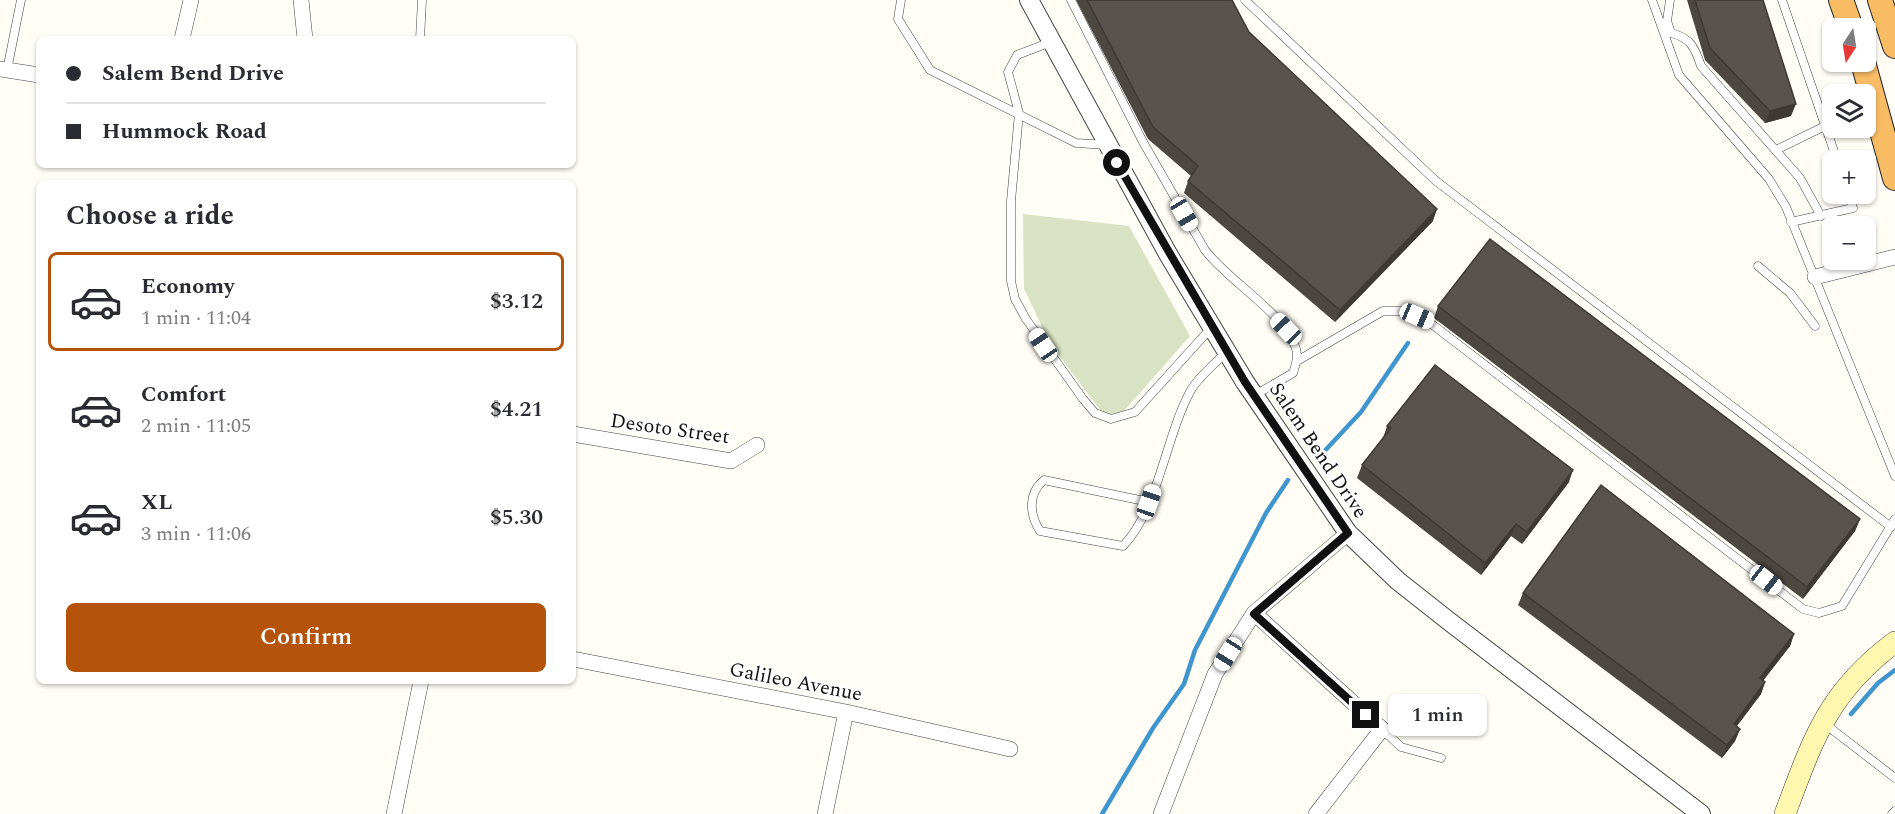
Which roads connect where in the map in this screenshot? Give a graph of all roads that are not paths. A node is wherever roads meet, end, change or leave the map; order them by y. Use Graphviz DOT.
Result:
graph roads {
  1 [pos="21,0"];
  2 [pos="191,0"];
  3 [pos="301,0"];
  4 [pos="422,0"];
  5 [pos="901,0"];
  6 [pos="1029,0"];
  7 [pos="1071,0"];
  8 [pos="1245,0"];
  9 [pos="1652,0"];
  10 [pos="1670,0"];
  11 [pos="1782,0"];
  12 [pos="1841,0"];
  13 [pos="1881,0"];
  14 [pos="1847,18"];
  15 [pos="1664,23"];
  16 [pos="183,36"];
  17 [pos="305,36"];
  18 [pos="420,36"];
  19 [pos="1051,42"];
  20 [pos="1895,46"];
  21 [pos="3,70"];
  22 [pos="1866,72"];
  23 [pos="36,75"];
  24 [pos="1019,113"];
  25 [pos="1822,117"];
  26 [pos="1822,127"];
  27 [pos="1107,145"];
  28 [pos="1776,150"];
  29 [pos="1895,178"];
  30 [pos="1852,204"];
  31 [pos="1821,216"];
  32 [pos="1791,222"];
  33 [pos="1895,257"];
  34 [pos="1758,266"];
  35 [pos="1815,277"];
  36 [pos="1815,326"];
  37 [pos="1213,327"];
  38 [pos="1227,351"];
  39 [pos="1297,360"];
  40 [pos="1254,395"];
  41 [pos="576,435"];
  42 [pos="757,445"];
  43 [pos="1895,476"];
  44 [pos="1149,502"];
  45 [pos="1893,523"];
  46 [pos="1348,533"];
  47 [pos="1254,614"];
  48 [pos="1895,642"];
  49 [pos="576,659"];
  50 [pos="420,684"];
  51 [pos="846,712"];
  52 [pos="1822,722"];
  53 [pos="1382,729"];
  54 [pos="1010,749"];
  55 [pos="1441,758"];
  56 [pos="1895,778"];
  57 [pos="394,814"];
  58 [pos="825,814"];
  59 [pos="1161,814"];
  60 [pos="1316,814"];
  61 [pos="1701,814"];
  62 [pos="1785,814"];
  1 -- 21 [label="lane"];
  2 -- 16 [label="street"];
  3 -- 17 [label="street"];
  4 -- 18 [label="lane"];
  5 -- 24 [label="lane"];
  6 -- 19 [label="street, Salem Bend Drive"];
  7 -- 39 [label="lane"];
  8 -- 45 [label="lane"];
  9 -- 15 [label="lane"];
  10 -- 15 [label="lane"];
  11 -- 25 [label="lane"];
  12 -- 14 [label="highway"];
  13 -- 20 [label="highway"];
  15 -- 28 [label="lane"];
  15 -- 32 [label="lane"];
  19 -- 24 [label="lane"];
  19 -- 27 [label="street, Salem Bend Drive"];
  21 -- 23 [label="street"];
  22 -- 29 [label="highway"];
  24 -- 27 [label="lane"];
  24 -- 37 [label="lane"];
  26 -- 28 [label="lane"];
  27 -- 37 [label="street, Salem Bend Drive"];
  28 -- 31 [label="lane"];
  30 -- 31 [label="lane"];
  31 -- 32 [label="lane"];
  32 -- 35 [label="lane"];
  33 -- 35 [label="street"];
  34 -- 36 [label="lane"];
  35 -- 43 [label="lane"];
  37 -- 38 [label="street, Salem Bend Drive"];
  38 -- 40 [label="street, Salem Bend Drive"];
  38 -- 44 [label="lane"];
  39 -- 40 [label="lane"];
  39 -- 45 [label="lane"];
  40 -- 46 [label="street, Salem Bend Drive"];
  41 -- 42 [label="street, Desoto Street"];
  44 -- 44 [label="lane"];
  46 -- 47 [label="street"];
  46 -- 61 [label="street, Salem Bend Drive"];
  47 -- 53 [label="street"];
  47 -- 59 [label="street"];
  48 -- 52 [label="main road"];
  49 -- 51 [label="street, Galileo Avenue"];
  50 -- 57 [label="street"];
  51 -- 54 [label="street, Galileo Avenue"];
  51 -- 58 [label="street"];
  52 -- 56 [label="lane"];
  52 -- 62 [label="main road"];
  53 -- 55 [label="lane"];
  53 -- 60 [label="street"];
}
